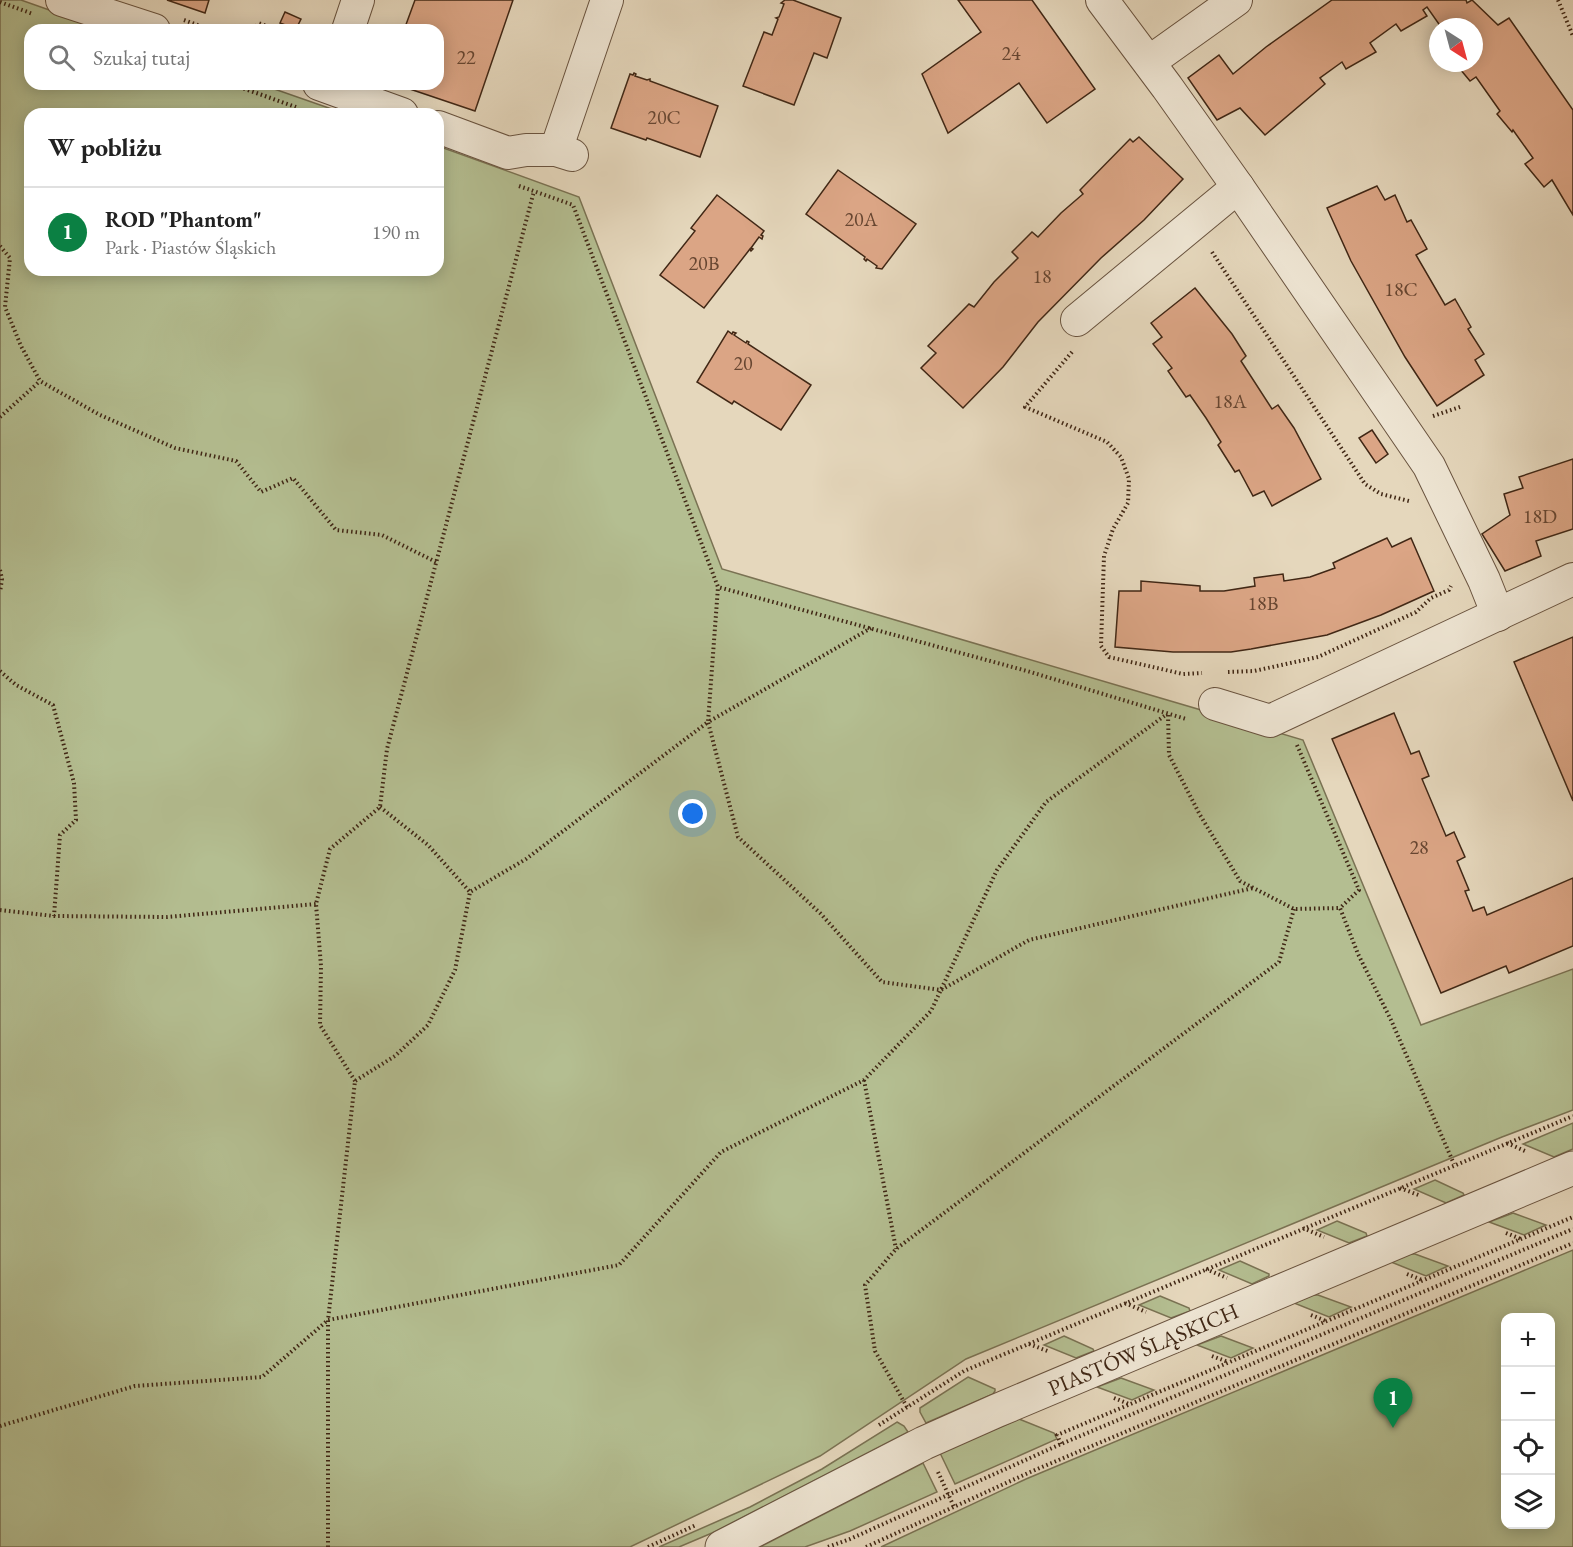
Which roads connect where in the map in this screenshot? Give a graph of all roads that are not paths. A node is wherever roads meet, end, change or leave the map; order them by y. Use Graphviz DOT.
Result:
graph roads {
  1 [pos="62,0"];
  2 [pos="358,0"];
  3 [pos="607,0"];
  4 [pos="1102,0"];
  5 [pos="1236,0"];
  6 [pos="136,24"];
  7 [pos="350,24"];
  8 [pos="1149,62"];
  9 [pos="321,91"];
  10 [pos="381,108"];
  11 [pos="444,129"];
  12 [pos="1238,187"];
  13 [pos="1076,334"];
  14 [pos="1573,579"];
  15 [pos="1498,615"];
  16 [pos="1202,712"];
  17 [pos="1573,1168"];
  18 [pos="713,1534"];
  1 -- 6 [label="street"];
  2 -- 7 [label="street"];
  3 -- 11 [label="street"];
  4 -- 8 [label="street"];
  5 -- 8 [label="street"];
  8 -- 12 [label="street"];
  9 -- 10 [label="street"];
  12 -- 13 [label="street"];
  12 -- 15 [label="street"];
  14 -- 15 [label="street"];
  15 -- 16 [label="street"];
  17 -- 18 [label="street, PIASTÓW ŚLĄSKICH"];
}
